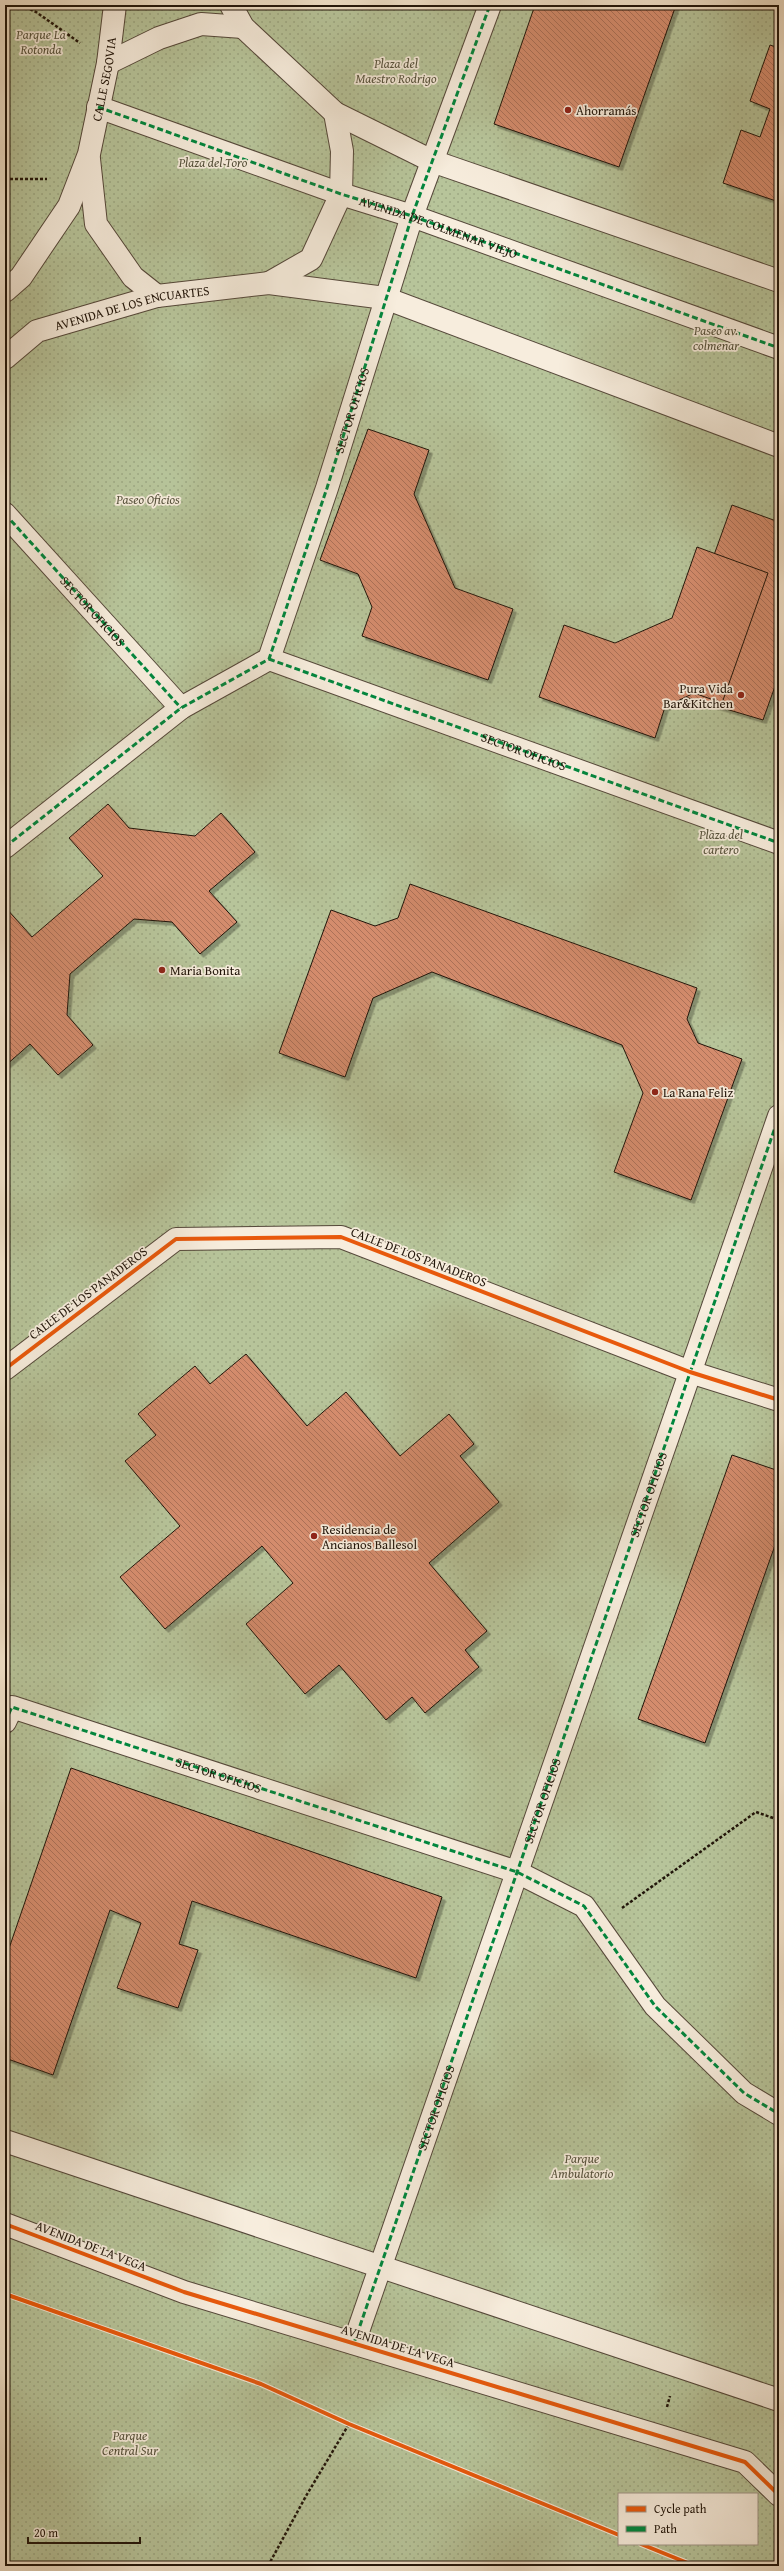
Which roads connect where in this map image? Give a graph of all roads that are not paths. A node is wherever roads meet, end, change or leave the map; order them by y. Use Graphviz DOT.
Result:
graph roads {
  1 [pos="115,5"];
  2 [pos="231,5"];
  3 [pos="490,5"];
  4 [pos="243,27"];
  5 [pos="108,62"];
  6 [pos="98,107"];
  7 [pos="335,113"];
  8 [pos="89,154"];
  9 [pos="432,160"];
  10 [pos="341,194"];
  11 [pos="412,216"];
  12 [pos="779,281"];
  13 [pos="269,284"];
  14 [pos="5,291"];
  15 [pos="157,296"];
  16 [pos="385,298"];
  17 [pos="779,348"];
  18 [pos="5,358"];
  19 [pos="779,446"];
  20 [pos="5,514"];
  21 [pos="268,659"];
  22 [pos="181,708"];
  23 [pos="779,844"];
  24 [pos="5,847"];
  25 [pos="779,1116"];
  26 [pos="5,1368"];
  27 [pos="690,1372"];
  28 [pos="779,1400"];
  29 [pos="7,1711"];
  30 [pos="517,1872"];
  31 [pos="779,2114"];
  32 [pos="5,2141"];
  33 [pos="5,2224"];
  34 [pos="381,2265"];
  35 [pos="354,2343"];
  36 [pos="779,2400"];
  37 [pos="779,2495"];
  1 -- 5 [label="street, CALLE SEGOVIA"];
  2 -- 4 [label="street"];
  3 -- 9 [label="street, SECTOR OFICIOS"];
  4 -- 5 [label="street"];
  4 -- 7 [label="street"];
  5 -- 6 [label="street, CALLE SEGOVIA"];
  6 -- 8 [label="street, CALLE SEGOVIA"];
  6 -- 10 [label="street, AVENIDA DE COLMENAR VIEJO"];
  7 -- 9 [label="street"];
  7 -- 10 [label="street"];
  8 -- 14 [label="street"];
  8 -- 15 [label="street"];
  9 -- 11 [label="street, SECTOR OFICIOS"];
  9 -- 12 [label="street"];
  10 -- 11 [label="street, AVENIDA DE COLMENAR VIEJO"];
  10 -- 13 [label="street"];
  11 -- 16 [label="street, SECTOR OFICIOS"];
  11 -- 17 [label="street, AVENIDA DE COLMENAR VIEJO"];
  13 -- 15 [label="street, AVENIDA DE LOS ENCUARTES"];
  13 -- 16 [label="street"];
  15 -- 18 [label="street, AVENIDA DE LOS ENCUARTES"];
  16 -- 19 [label="street"];
  16 -- 21 [label="street, SECTOR OFICIOS"];
  20 -- 22 [label="street, SECTOR OFICIOS"];
  21 -- 22 [label="street"];
  21 -- 23 [label="street, SECTOR OFICIOS"];
  22 -- 24 [label="street"];
  25 -- 27 [label="street, SECTOR OFICIOS"];
  26 -- 27 [label="street, CALLE DE LOS PANADEROS"];
  27 -- 28 [label="street, CALLE DE LOS PANADEROS"];
  27 -- 30 [label="street, SECTOR OFICIOS"];
  29 -- 30 [label="street, SECTOR OFICIOS"];
  30 -- 31 [label="street, SECTOR OFICIOS"];
  30 -- 34 [label="street, SECTOR OFICIOS"];
  32 -- 34 [label="street"];
  33 -- 35 [label="street, AVENIDA DE LA VEGA"];
  34 -- 35 [label="street, SECTOR OFICIOS"];
  34 -- 36 [label="street"];
  35 -- 37 [label="street, AVENIDA DE LA VEGA"];
}
